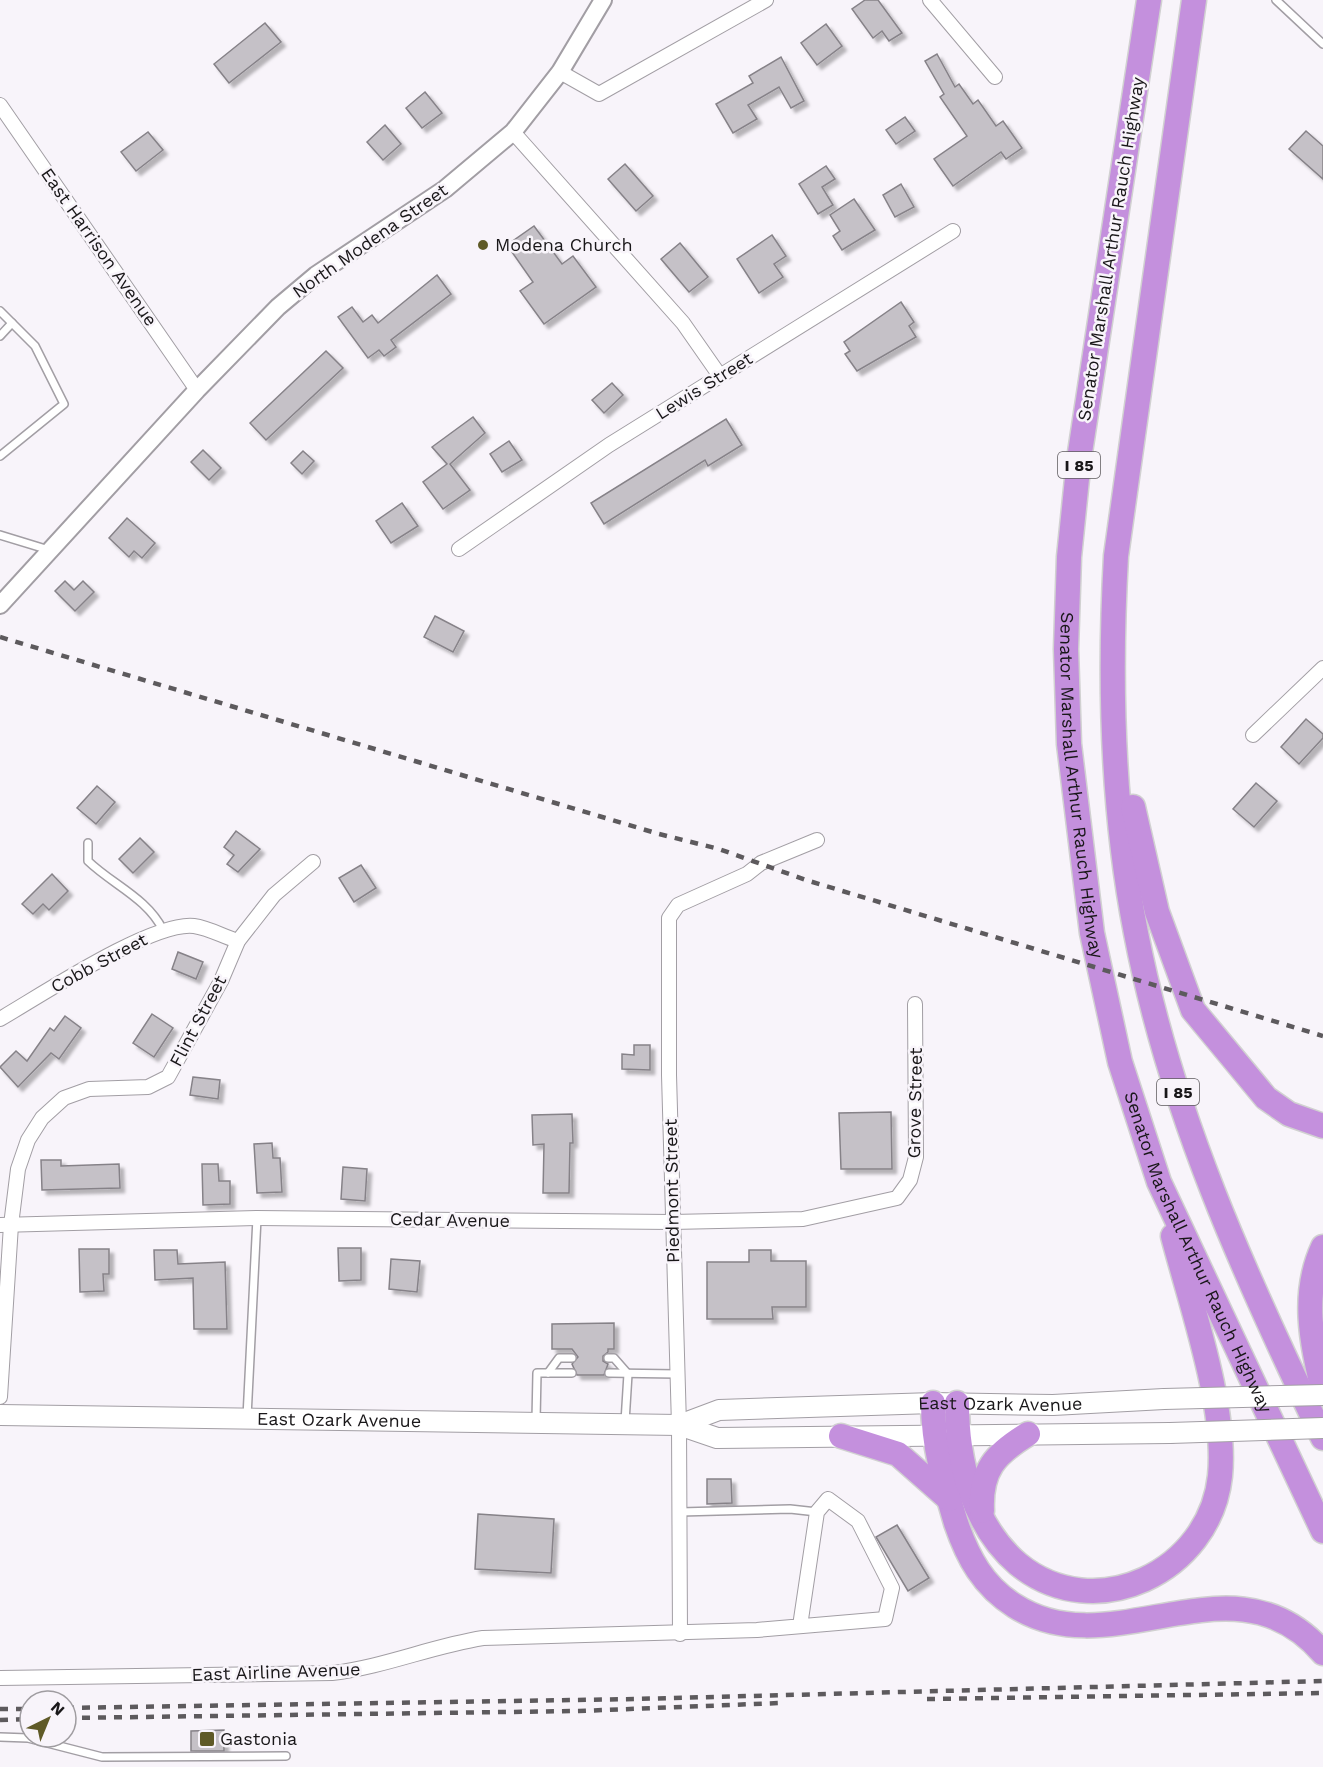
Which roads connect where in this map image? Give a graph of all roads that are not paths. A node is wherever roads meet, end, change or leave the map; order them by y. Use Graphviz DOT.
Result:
graph roads {
  1 [pos="603,0"];
  2 [pos="766,0"];
  3 [pos="930,0"];
  4 [pos="1149,0"];
  5 [pos="1194,0"];
  6 [pos="1276,0"];
  7 [pos="1323,44"];
  8 [pos="560,72"];
  9 [pos="994,77"];
  10 [pos="0,105"];
  11 [pos="513,132"];
  12 [pos="953,231"];
  13 [pos="0,311"];
  14 [pos="12,323"];
  15 [pos="0,336"];
  16 [pos="720,376"];
  17 [pos="197,390"];
  18 [pos="0,456"];
  19 [pos="0,535"];
  20 [pos="459,549"];
  21 [pos="51,551"];
  22 [pos="0,605"];
  23 [pos="1323,668"];
  24 [pos="1114,724"];
  25 [pos="1253,735"];
  26 [pos="817,840"];
  27 [pos="88,843"];
  28 [pos="313,862"];
  29 [pos="163,930"];
  30 [pos="238,941"];
  31 [pos="915,1004"];
  32 [pos="0,1019"];
  33 [pos="1323,1126"];
  34 [pos="1159,1182"];
  35 [pos="897,1198"];
  36 [pos="256,1218"];
  37 [pos="672,1222"];
  38 [pos="5,1225"];
  39 [pos="1323,1246"];
  40 [pos="572,1358"];
  41 [pos="608,1358"];
  42 [pos="548,1373"];
  43 [pos="572,1373"];
  44 [pos="609,1373"];
  45 [pos="628,1374"];
  46 [pos="677,1374"];
  47 [pos="1323,1393"];
  48 [pos="0,1397"];
  49 [pos="933,1403"];
  50 [pos="957,1403"];
  51 [pos="0,1415"];
  52 [pos="247,1417"];
  53 [pos="536,1423"];
  54 [pos="625,1424"];
  55 [pos="679,1425"];
  56 [pos="1323,1428"];
  57 [pos="1028,1434"];
  58 [pos="841,1436"];
  59 [pos="933,1436"];
  60 [pos="957,1436"];
  61 [pos="1323,1438"];
  62 [pos="949,1499"];
  63 [pos="680,1512"];
  64 [pos="817,1512"];
  65 [pos="983,1519"];
  66 [pos="1323,1531"];
  67 [pos="800,1626"];
  68 [pos="680,1634"];
  69 [pos="1323,1653"];
  70 [pos="0,1678"];
  71 [pos="0,1737"];
  72 [pos="286,1756"];
  1 -- 8 [label="street, North Modena Street"];
  2 -- 8 [label="street"];
  3 -- 9 [label="street"];
  4 -- 34 [label="highway, Senator Marshall Arthur Rauch Highway / I 85"];
  5 -- 24 [label="highway, Senator Marshall Arthur Rauch Highway / I 85"];
  6 -- 7 [label="lane"];
  8 -- 11 [label="street, North Modena Street"];
  10 -- 17 [label="street, East Harrison Avenue"];
  11 -- 16 [label="street"];
  11 -- 17 [label="street, North Modena Street"];
  12 -- 16 [label="street, Lewis Street"];
  13 -- 14 [label="lane"];
  14 -- 15 [label="lane"];
  14 -- 18 [label="lane"];
  16 -- 20 [label="street, Lewis Street"];
  17 -- 21 [label="street, North Modena Street"];
  19 -- 21 [label="lane"];
  21 -- 22 [label="street, North Modena Street"];
  23 -- 25 [label="street"];
  24 -- 33 [label="highway"];
  24 -- 61 [label="highway, Senator Marshall Arthur Rauch Highway / I 85"];
  26 -- 37 [label="street, Piedmont Street"];
  27 -- 29 [label="lane"];
  28 -- 30 [label="street, Flint Street"];
  29 -- 30 [label="street, Cobb Street"];
  29 -- 32 [label="street, Cobb Street"];
  30 -- 38 [label="street, Flint Street"];
  31 -- 35 [label="street, Grove Street"];
  34 -- 65 [label="highway"];
  34 -- 66 [label="highway, Senator Marshall Arthur Rauch Highway / I 85"];
  35 -- 37 [label="street, Cedar Avenue"];
  36 -- 37 [label="street, Cedar Avenue"];
  36 -- 38 [label="street, Cedar Avenue"];
  36 -- 52 [label="lane"];
  37 -- 46 [label="street, Piedmont Street"];
  38 -- 48 [label="street, Flint Street"];
  39 -- 47 [label="highway"];
  40 -- 42 [label="lane"];
  41 -- 45 [label="lane"];
  42 -- 43 [label="lane"];
  42 -- 53 [label="lane"];
  44 -- 45 [label="lane"];
  45 -- 46 [label="lane"];
  45 -- 54 [label="lane"];
  46 -- 55 [label="street, Piedmont Street"];
  47 -- 50 [label="main road, East Ozark Avenue, bridge"];
  49 -- 50 [label="main road, East Ozark Avenue"];
  49 -- 55 [label="main road, East Ozark Avenue"];
  49 -- 59 [label="highway"];
  50 -- 60 [label="highway"];
  51 -- 52 [label="main road, East Ozark Avenue"];
  52 -- 53 [label="main road, East Ozark Avenue"];
  53 -- 54 [label="main road, East Ozark Avenue"];
  54 -- 55 [label="main road, East Ozark Avenue"];
  55 -- 58 [label="main road, East Ozark Avenue"];
  55 -- 63 [label="street, Piedmont Street"];
  56 -- 57 [label="main road, East Ozark Avenue, bridge"];
  57 -- 60 [label="main road, East Ozark Avenue"];
  57 -- 65 [label="highway"];
  58 -- 59 [label="main road, East Ozark Avenue"];
  58 -- 62 [label="highway"];
  59 -- 60 [label="main road, East Ozark Avenue"];
  59 -- 62 [label="highway"];
  60 -- 65 [label="highway"];
  62 -- 69 [label="highway"];
  63 -- 64 [label="lane"];
  63 -- 68 [label="street, Piedmont Street"];
  64 -- 67 [label="street"];
  64 -- 67 [label="street, East Airline Avenue"];
  67 -- 68 [label="street, East Airline Avenue"];
  68 -- 70 [label="street, East Airline Avenue"];
  71 -- 72 [label="lane"];
}
